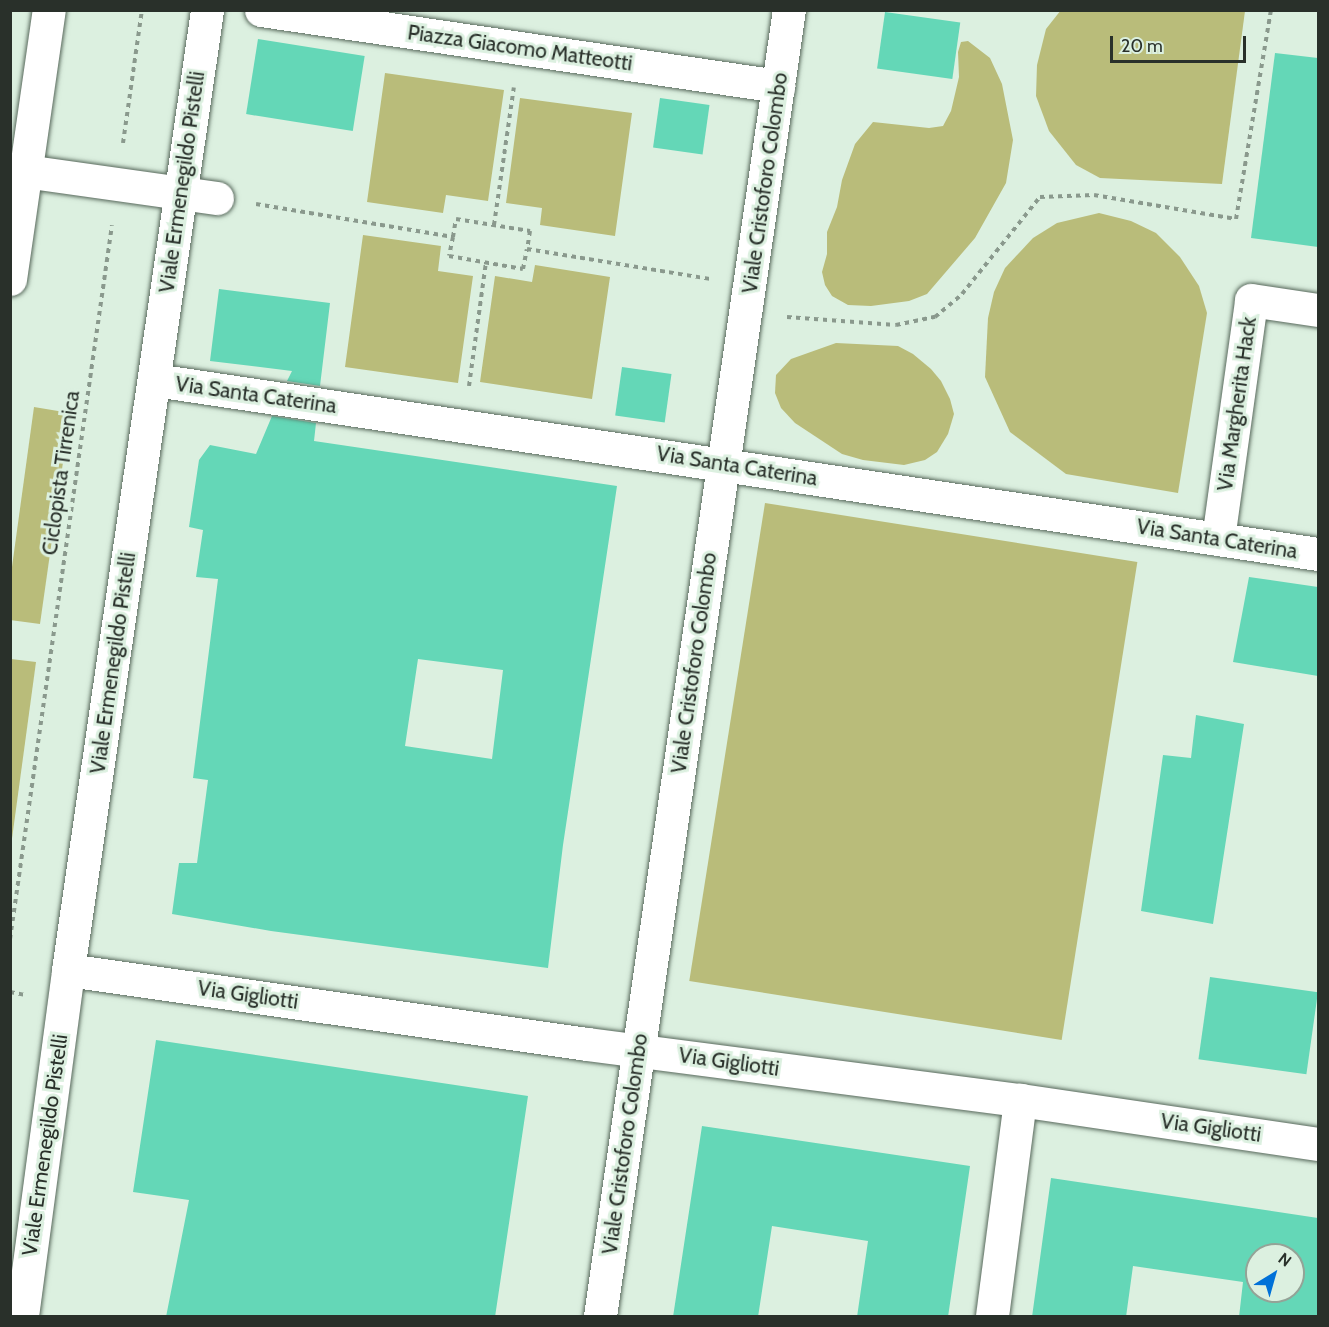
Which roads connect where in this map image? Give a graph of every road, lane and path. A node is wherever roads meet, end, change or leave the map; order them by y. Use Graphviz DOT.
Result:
graph roads {
  1 [pos="48,10"];
  2 [pos="142,10"];
  3 [pos="207,10"];
  4 [pos="261,10"];
  5 [pos="789,10"];
  6 [pos="1271,10"];
  7 [pos="514,83"];
  8 [pos="778,86"];
  9 [pos="18,170"];
  10 [pos="117,184"];
  11 [pos="178,194"];
  12 [pos="217,198"];
  13 [pos="494,225"];
  14 [pos="453,237"];
  15 [pos="527,249"];
  16 [pos="486,262"];
  17 [pos="10,279"];
  18 [pos="714,280"];
  19 [pos="1318,310"];
  20 [pos="747,312"];
  21 [pos="154,380"];
  22 [pos="468,396"];
  23 [pos="723,464"];
  24 [pos="1218,539"];
  25 [pos="1318,554"];
  26 [pos="10,939"];
  27 [pos="68,970"];
  28 [pos="638,1050"];
  29 [pos="1020,1100"];
  30 [pos="1318,1144"];
  31 [pos="22,1317"];
  32 [pos="600,1317"];
  33 [pos="992,1317"];
  1 -- 9 [label="street"];
  2 -- 10 [label="path, Ciclopista Tirrenica"];
  3 -- 11 [label="street, Viale Ermenegildo Pistelli"];
  4 -- 8 [label="street, Piazza Giacomo Matteotti"];
  5 -- 8 [label="street, Viale Cristoforo Colombo"];
  6 -- 20 [label="path"];
  7 -- 13 [label="path"];
  8 -- 20 [label="street, Viale Cristoforo Colombo"];
  9 -- 10 [label="street"];
  9 -- 17 [label="street"];
  10 -- 11 [label="street"];
  10 -- 26 [label="path, Ciclopista Tirrenica"];
  11 -- 12 [label="street"];
  11 -- 21 [label="street, Viale Ermenegildo Pistelli"];
  12 -- 14 [label="path"];
  13 -- 14 [label="path"];
  13 -- 15 [label="path"];
  14 -- 16 [label="path"];
  15 -- 16 [label="path"];
  15 -- 18 [label="path"];
  16 -- 22 [label="path"];
  19 -- 24 [label="street, Via Margherita Hack"];
  20 -- 23 [label="street, Viale Cristoforo Colombo"];
  21 -- 23 [label="street, Via Santa Caterina"];
  21 -- 27 [label="street, Viale Ermenegildo Pistelli"];
  23 -- 24 [label="street, Via Santa Caterina"];
  23 -- 28 [label="street, Viale Cristoforo Colombo"];
  24 -- 25 [label="street, Via Santa Caterina"];
  27 -- 28 [label="street, Via Gigliotti"];
  27 -- 31 [label="street, Viale Ermenegildo Pistelli"];
  28 -- 29 [label="street, Via Gigliotti"];
  28 -- 32 [label="street, Viale Cristoforo Colombo"];
  29 -- 30 [label="street, Via Gigliotti"];
  29 -- 33 [label="street"];
}
